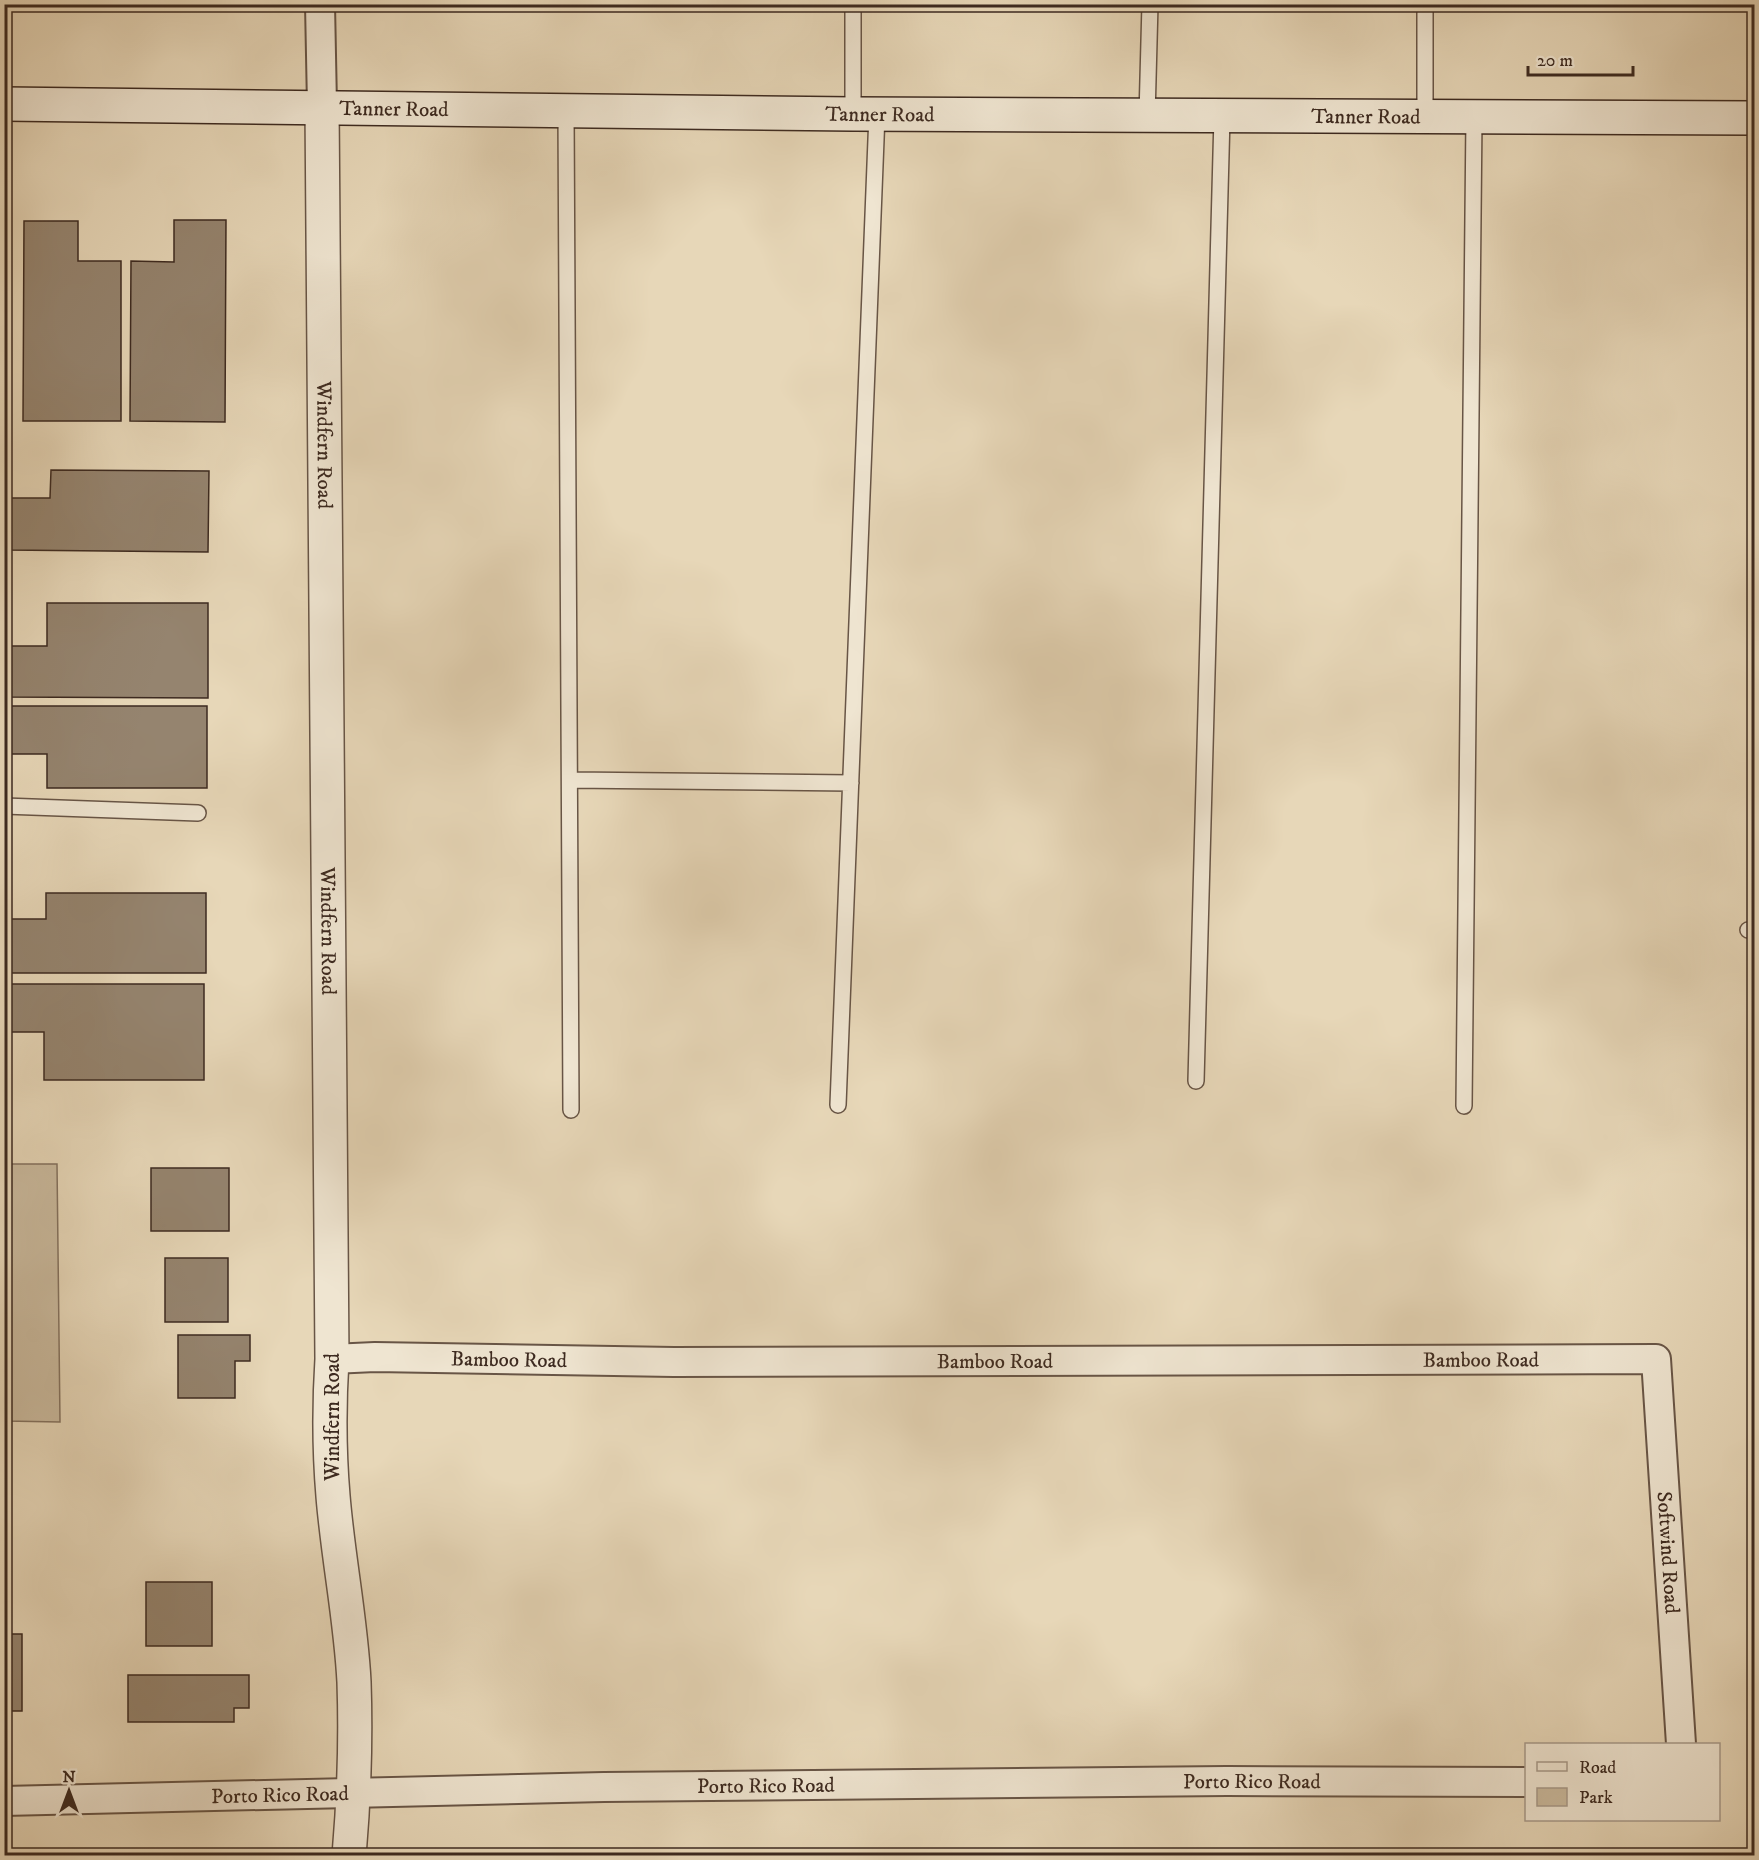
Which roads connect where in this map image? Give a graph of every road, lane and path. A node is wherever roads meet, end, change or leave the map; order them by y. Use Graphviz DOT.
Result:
graph roads {
  1 [pos="320,4"];
  2 [pos="853,4"];
  3 [pos="1150,4"];
  4 [pos="1425,4"];
  5 [pos="4,104"];
  6 [pos="322,106"];
  7 [pos="566,111"];
  8 [pos="865,114"];
  9 [pos="1147,116"];
  10 [pos="1221,117"];
  11 [pos="1425,117"];
  12 [pos="1474,117"];
  13 [pos="1755,118"];
  14 [pos="570,780"];
  15 [pos="851,783"];
  16 [pos="4,806"];
  17 [pos="198,813"];
  18 [pos="1196,1081"];
  19 [pos="838,1105"];
  20 [pos="1464,1106"];
  21 [pos="571,1110"];
  22 [pos="332,1359"];
  23 [pos="1656,1359"];
  24 [pos="1681,1743"];
  25 [pos="1525,1782"];
  26 [pos="355,1794"];
  27 [pos="4,1801"];
  28 [pos="350,1856"];
  1 -- 6 [label="street, Windfern Road"];
  2 -- 8 [label="lane"];
  3 -- 9 [label="lane"];
  4 -- 11 [label="lane"];
  5 -- 6 [label="main road, Tanner Road"];
  6 -- 7 [label="main road, Tanner Road"];
  6 -- 22 [label="main road, Windfern Road"];
  7 -- 8 [label="main road, Tanner Road"];
  7 -- 14 [label="lane"];
  8 -- 9 [label="main road, Tanner Road"];
  8 -- 15 [label="lane"];
  9 -- 10 [label="main road, Tanner Road"];
  10 -- 11 [label="main road, Tanner Road"];
  10 -- 18 [label="lane"];
  11 -- 12 [label="main road, Tanner Road"];
  12 -- 13 [label="main road, Tanner Road"];
  12 -- 20 [label="lane"];
  14 -- 15 [label="lane"];
  14 -- 21 [label="lane"];
  15 -- 19 [label="lane"];
  16 -- 17 [label="lane"];
  22 -- 23 [label="street, Bamboo Road"];
  22 -- 26 [label="main road, Windfern Road"];
  23 -- 24 [label="street, Softwind Road"];
  25 -- 26 [label="street, Porto Rico Road"];
  26 -- 27 [label="street, Porto Rico Road"];
  26 -- 28 [label="main road, Windfern Road"];
}
